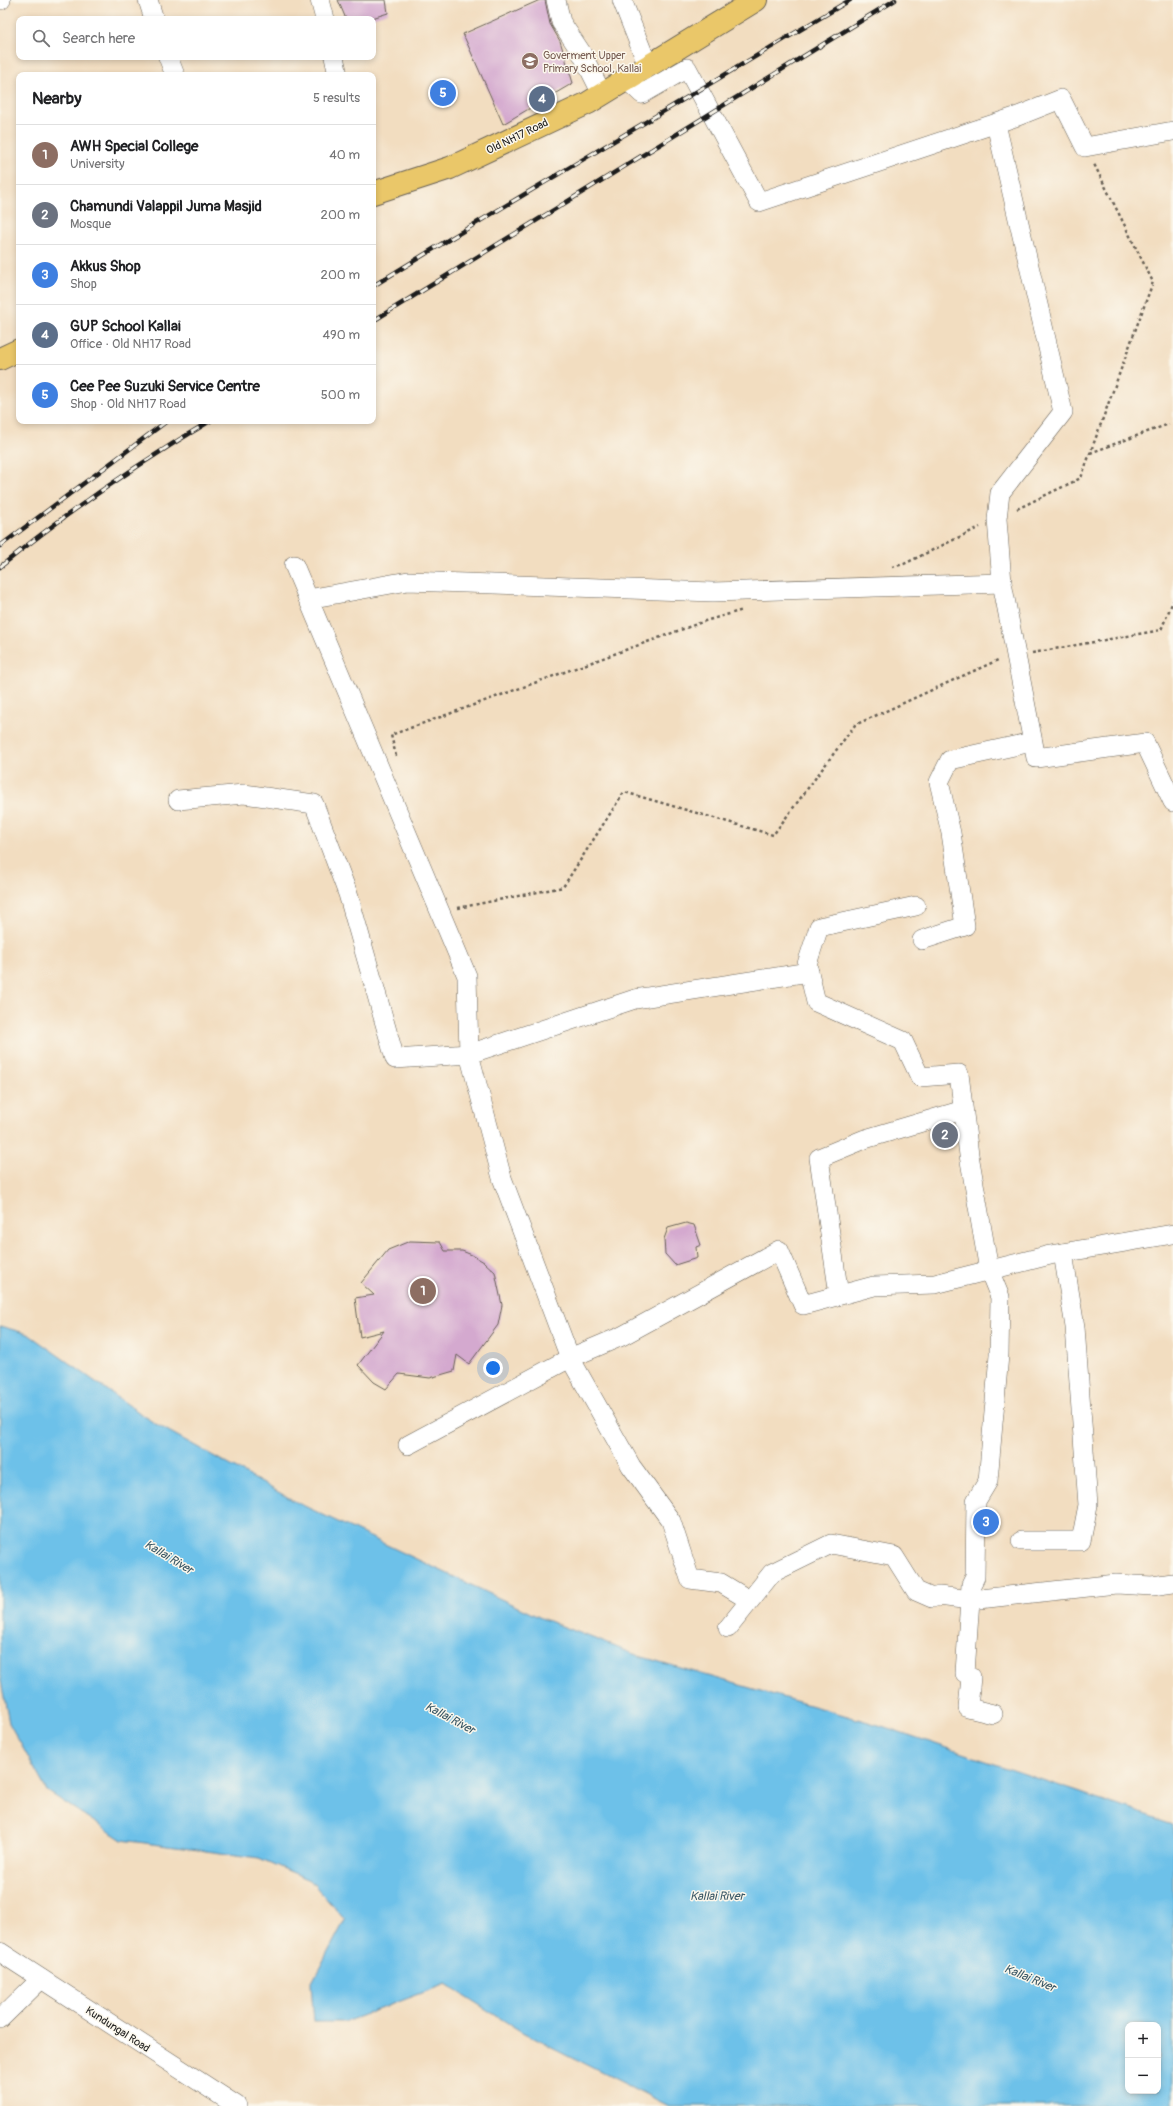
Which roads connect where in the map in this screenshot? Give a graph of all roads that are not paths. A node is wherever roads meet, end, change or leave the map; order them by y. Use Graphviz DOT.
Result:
graph roads {
  1 [pos="148,0"];
  2 [pos="320,0"];
  3 [pos="556,0"];
  4 [pos="622,0"];
  5 [pos="756,0"];
  6 [pos="153,16"];
  7 [pos="324,16"];
  8 [pos="169,60"];
  9 [pos="335,60"];
  10 [pos="648,66"];
  11 [pos="174,72"];
  12 [pos="337,72"];
  13 [pos="626,80"];
  14 [pos="602,94"];
  15 [pos="996,124"];
  16 [pos="1173,131"];
  17 [pos="376,192"];
  18 [pos="16,351"];
  19 [pos="0,359"];
  20 [pos="294,565"];
  21 [pos="1002,583"];
  22 [pos="308,599"];
  23 [pos="1032,742"];
  24 [pos="178,800"];
  25 [pos="1173,802"];
  26 [pos="916,906"];
  27 [pos="922,940"];
  28 [pos="809,972"];
  29 [pos="469,1054"];
  30 [pos="963,1110"];
  31 [pos="1173,1234"];
  32 [pos="1063,1253"];
  33 [pos="989,1270"];
  34 [pos="839,1295"];
  35 [pos="570,1358"];
  36 [pos="408,1445"];
  37 [pos="1021,1541"];
  38 [pos="1173,1583"];
  39 [pos="749,1600"];
  40 [pos="970,1600"];
  41 [pos="728,1628"];
  42 [pos="994,1714"];
  43 [pos="0,1952"];
  44 [pos="41,1979"];
  45 [pos="0,2019"];
  46 [pos="237,2106"];
  1 -- 6 [label="street"];
  2 -- 7 [label="street"];
  3 -- 14 [label="street"];
  4 -- 10 [label="street"];
  5 -- 10 [label="main road, Old NH17 Road"];
  8 -- 11 [label="street"];
  9 -- 12 [label="street"];
  10 -- 13 [label="main road, Old NH17 Road"];
  13 -- 14 [label="main road, Old NH17 Road"];
  13 -- 15 [label="street"];
  14 -- 17 [label="main road, Old NH17 Road"];
  15 -- 16 [label="street"];
  15 -- 21 [label="street"];
  18 -- 19 [label="main road"];
  20 -- 22 [label="street"];
  21 -- 22 [label="street"];
  21 -- 23 [label="street"];
  22 -- 29 [label="street"];
  23 -- 25 [label="street"];
  23 -- 27 [label="street"];
  24 -- 29 [label="street"];
  26 -- 28 [label="street"];
  28 -- 29 [label="street"];
  28 -- 30 [label="street"];
  29 -- 35 [label="street"];
  30 -- 33 [label="street"];
  30 -- 34 [label="street"];
  31 -- 32 [label="street"];
  32 -- 33 [label="street"];
  32 -- 37 [label="street"];
  33 -- 34 [label="street"];
  33 -- 40 [label="street"];
  34 -- 35 [label="street"];
  35 -- 36 [label="street"];
  35 -- 39 [label="street"];
  38 -- 40 [label="street"];
  39 -- 40 [label="street"];
  39 -- 41 [label="street"];
  40 -- 42 [label="street"];
  43 -- 44 [label="street, Kundungal Road"];
  44 -- 45 [label="street"];
  44 -- 46 [label="street, Kundungal Road"];
}
